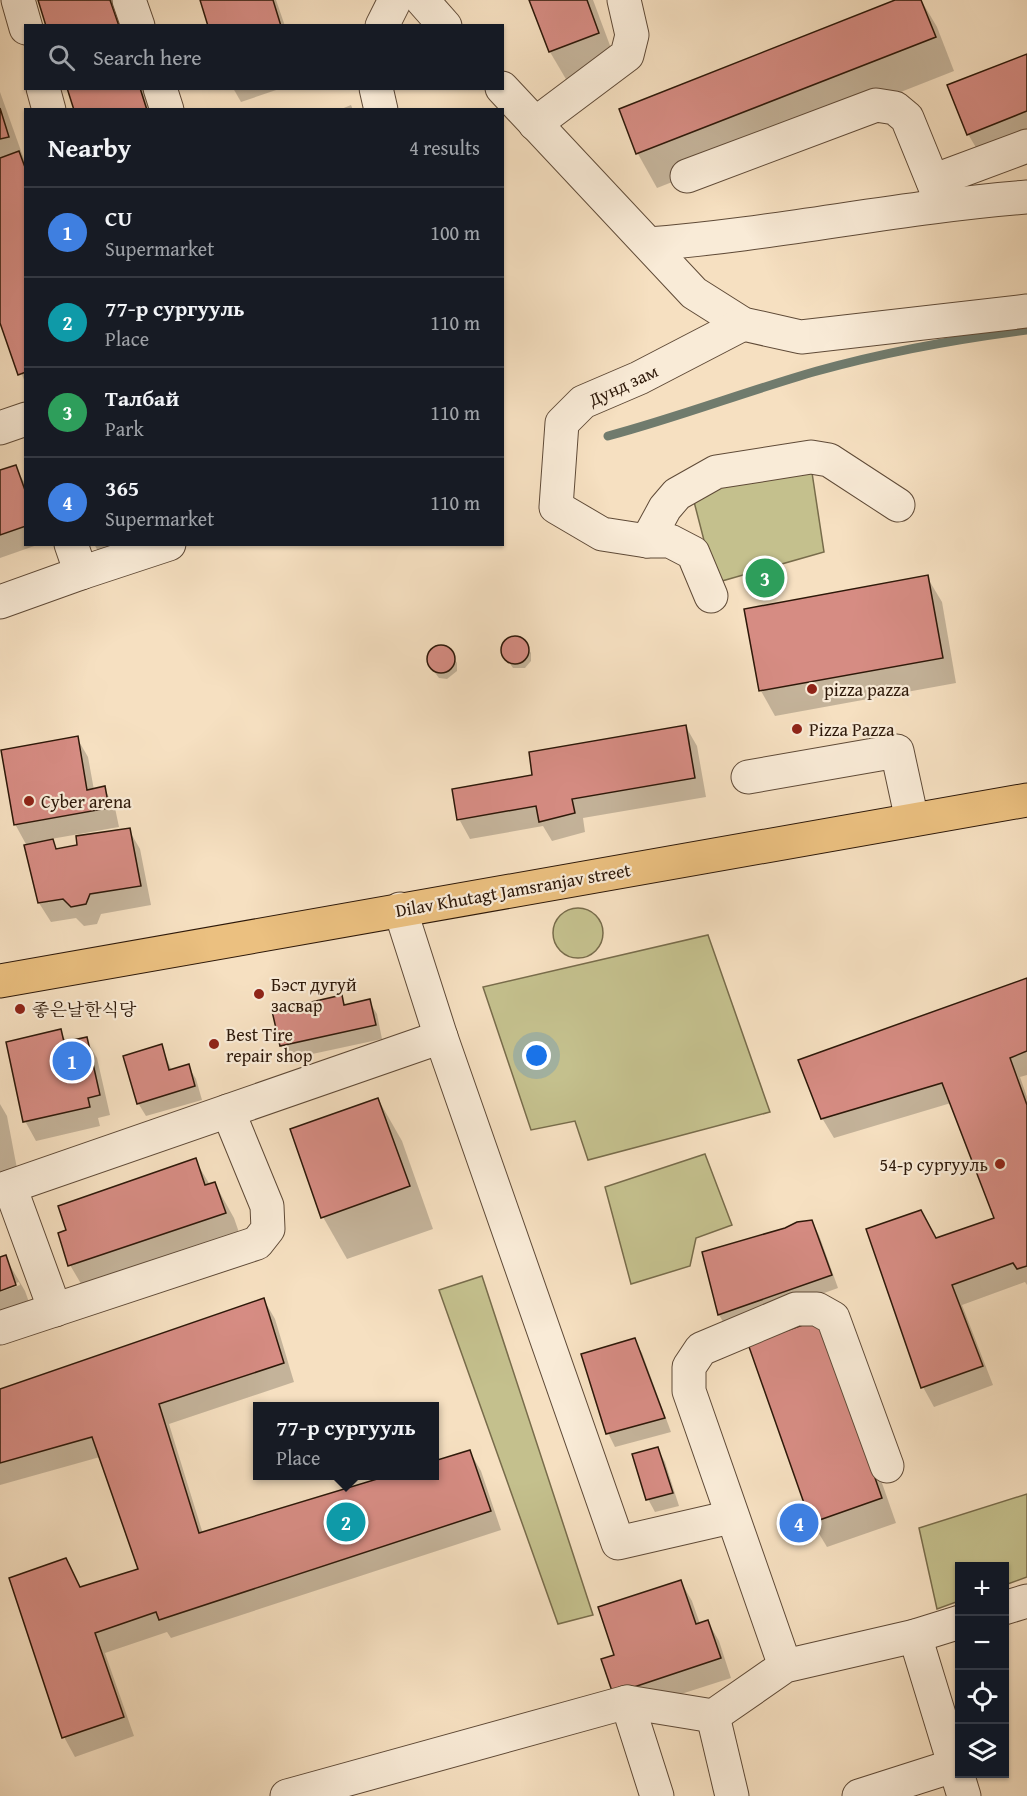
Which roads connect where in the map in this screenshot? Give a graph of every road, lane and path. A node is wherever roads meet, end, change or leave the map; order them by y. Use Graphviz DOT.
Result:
graph roads {
  1 [pos="18,0"];
  2 [pos="129,0"];
  3 [pos="395,0"];
  4 [pos="422,0"];
  5 [pos="624,0"];
  6 [pos="25,24"];
  7 [pos="137,24"];
  8 [pos="383,24"];
  9 [pos="443,24"];
  10 [pos="44,90"];
  11 [pos="161,90"];
  12 [pos="376,90"];
  13 [pos="504,90"];
  14 [pos="48,108"];
  15 [pos="166,108"];
  16 [pos="381,108"];
  17 [pos="535,124"];
  18 [pos="1027,146"];
  19 [pos="687,176"];
  20 [pos="937,192"];
  21 [pos="1027,197"];
  22 [pos="649,244"];
  23 [pos="1027,311"];
  24 [pos="743,324"];
  25 [pos="24,420"];
  26 [pos="0,428"];
  27 [pos="898,505"];
  28 [pos="647,541"];
  29 [pos="157,546"];
  30 [pos="76,559"];
  31 [pos="711,596"];
  32 [pos="0,602"];
  33 [pos="748,777"];
  34 [pos="1027,800"];
  35 [pos="912,820"];
  36 [pos="400,909"];
  37 [pos="0,981"];
  38 [pos="441,1037"];
  39 [pos="228,1111"];
  40 [pos="5,1189"];
  41 [pos="55,1310"];
  42 [pos="0,1328"];
  43 [pos="886,1466"];
  44 [pos="731,1517"];
  45 [pos="1027,1601"];
  46 [pos="1009,1607"];
  47 [pos="955,1624"];
  48 [pos="915,1636"];
  49 [pos="785,1666"];
  50 [pos="627,1702"];
  51 [pos="713,1716"];
  52 [pos="955,1762"];
  53 [pos="955,1765"];
  54 [pos="959,1778"];
  55 [pos="287,1796"];
  56 [pos="657,1796"];
  57 [pos="732,1796"];
  58 [pos="858,1796"];
  59 [pos="964,1796"];
  1 -- 6 [label="street"];
  2 -- 7 [label="street"];
  3 -- 8 [label="street"];
  4 -- 9 [label="street"];
  5 -- 17 [label="street"];
  10 -- 14 [label="street"];
  11 -- 15 [label="street"];
  12 -- 16 [label="street"];
  13 -- 17 [label="street"];
  17 -- 22 [label="street"];
  18 -- 20 [label="street"];
  19 -- 20 [label="street"];
  20 -- 21 [label="street"];
  20 -- 22 [label="street"];
  22 -- 24 [label="street"];
  23 -- 24 [label="street"];
  24 -- 28 [label="street, Дунд зам"];
  25 -- 26 [label="street"];
  27 -- 28 [label="street"];
  28 -- 31 [label="street, Дунд зам"];
  29 -- 30 [label="street"];
  30 -- 32 [label="street"];
  33 -- 35 [label="street"];
  34 -- 35 [label="main road, Dilav Khutagt Jamsranjav street"];
  35 -- 36 [label="main road, Dilav Khutagt Jamsranjav street"];
  36 -- 37 [label="main road, Dilav Khutagt Jamsranjav street"];
  36 -- 38 [label="street"];
  38 -- 39 [label="street"];
  38 -- 44 [label="street"];
  39 -- 40 [label="street"];
  39 -- 41 [label="street"];
  40 -- 41 [label="street"];
  41 -- 42 [label="street"];
  43 -- 44 [label="street"];
  44 -- 49 [label="street"];
  45 -- 46 [label="street"];
  47 -- 48 [label="street"];
  48 -- 49 [label="street"];
  48 -- 52 [label="street"];
  49 -- 51 [label="street"];
  50 -- 51 [label="street"];
  50 -- 55 [label="street"];
  50 -- 56 [label="street"];
  51 -- 57 [label="street"];
  53 -- 58 [label="street"];
  54 -- 59 [label="street"];
}
